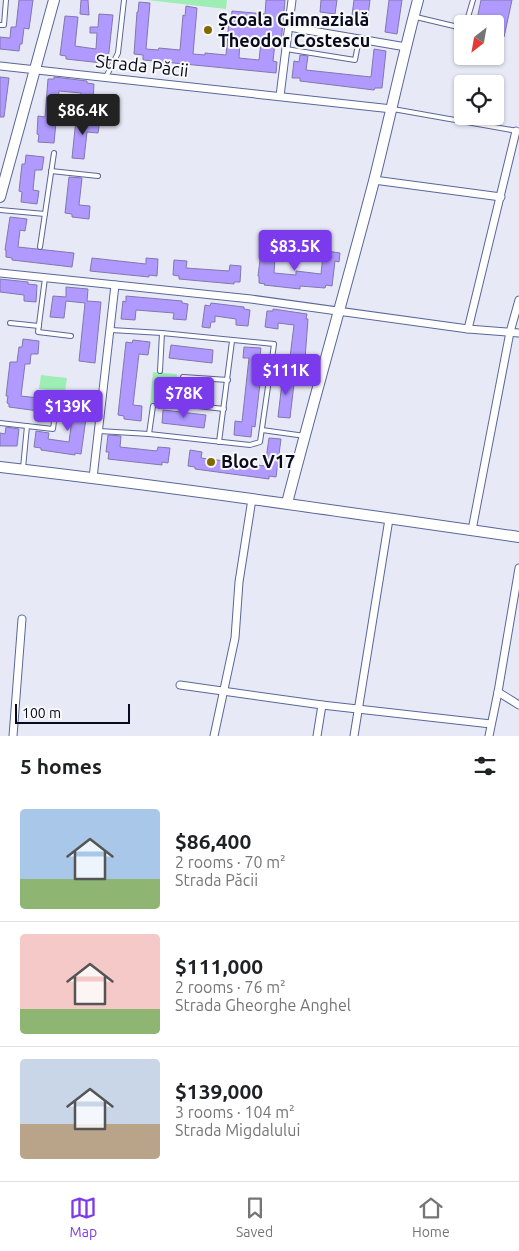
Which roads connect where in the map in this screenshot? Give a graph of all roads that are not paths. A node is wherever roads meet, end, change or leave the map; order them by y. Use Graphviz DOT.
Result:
graph roads {
  1 [pos="6,0"];
  2 [pos="54,0"];
  3 [pos="124,0"];
  4 [pos="292,0"];
  5 [pos="418,0"];
  6 [pos="473,0"];
  7 [pos="469,15"];
  8 [pos="413,17"];
  9 [pos="0,24"];
  10 [pos="454,26"];
  11 [pos="289,28"];
  12 [pos="359,39"];
  13 [pos="406,47"];
  14 [pos="286,49"];
  15 [pos="0,66"];
  16 [pos="35,69"];
  17 [pos="106,77"];
  18 [pos="280,96"];
  19 [pos="392,109"];
  20 [pos="67,110"];
  21 [pos="104,114"];
  22 [pos="518,131"];
  23 [pos="54,153"];
  24 [pos="51,171"];
  25 [pos="98,176"];
  26 [pos="374,180"];
  27 [pos="0,197"];
  28 [pos="501,197"];
  29 [pos="0,210"];
  30 [pos="45,214"];
  31 [pos="40,247"];
  32 [pos="0,273"];
  33 [pos="45,278"];
  34 [pos="115,285"];
  35 [pos="519,300"];
  36 [pos="339,311"];
  37 [pos="10,324"];
  38 [pos="39,326"];
  39 [pos="468,329"];
  40 [pos="110,330"];
  41 [pos="510,332"];
  42 [pos="162,333"];
  43 [pos="519,333"];
  44 [pos="71,336"];
  45 [pos="232,341"];
  46 [pos="271,366"];
  47 [pos="160,371"];
  48 [pos="321,372"];
  49 [pos="228,380"];
  50 [pos="57,397"];
  51 [pos="152,406"];
  52 [pos="224,409"];
  53 [pos="0,423"];
  54 [pos="27,426"];
  55 [pos="262,430"];
  56 [pos="98,431"];
  57 [pos="149,434"];
  58 [pos="305,436"];
  59 [pos="219,442"];
  60 [pos="0,467"];
  61 [pos="23,470"];
  62 [pos="93,478"];
  63 [pos="252,499"];
  64 [pos="287,503"];
  65 [pos="389,519"];
  66 [pos="472,530"];
  67 [pos="519,536"];
  68 [pos="519,568"];
  69 [pos="516,615"];
  70 [pos="22,618"];
  71 [pos="180,685"];
  72 [pos="223,691"];
  73 [pos="498,692"];
  74 [pos="322,705"];
  75 [pos="519,705"];
  76 [pos="359,709"];
  77 [pos="491,724"];
  78 [pos="13,736"];
  79 [pos="214,736"];
  80 [pos="317,736"];
  81 [pos="354,736"];
  82 [pos="489,736"];
  1 -- 9 [label="lane"];
  2 -- 16 [label="street"];
  3 -- 17 [label="lane"];
  4 -- 11 [label="street"];
  5 -- 8 [label="street"];
  6 -- 7 [label="lane"];
  8 -- 10 [label="lane"];
  8 -- 13 [label="street"];
  11 -- 12 [label="street"];
  11 -- 14 [label="street"];
  12 -- 13 [label="street"];
  12 -- 14 [label="lane"];
  13 -- 19 [label="street"];
  14 -- 18 [label="street"];
  15 -- 16 [label="street, Strada Păcii"];
  16 -- 17 [label="street, Strada Păcii"];
  16 -- 27 [label="street"];
  17 -- 18 [label="street, Strada Păcii"];
  18 -- 19 [label="street, Strada Păcii"];
  19 -- 22 [label="lane"];
  19 -- 26 [label="street"];
  20 -- 21 [label="lane"];
  22 -- 28 [label="street"];
  23 -- 24 [label="lane"];
  24 -- 25 [label="lane"];
  24 -- 30 [label="lane"];
  26 -- 28 [label="street"];
  26 -- 36 [label="street"];
  28 -- 39 [label="street"];
  29 -- 30 [label="lane"];
  30 -- 31 [label="lane"];
  32 -- 33 [label="street"];
  33 -- 34 [label="street"];
  33 -- 38 [label="lane"];
  34 -- 36 [label="street"];
  34 -- 40 [label="street"];
  35 -- 41 [label="street"];
  36 -- 39 [label="street"];
  36 -- 48 [label="street"];
  37 -- 38 [label="lane"];
  38 -- 44 [label="lane"];
  39 -- 41 [label="street"];
  40 -- 42 [label="lane"];
  40 -- 56 [label="street"];
  41 -- 43 [label="street"];
  41 -- 66 [label="street"];
  42 -- 45 [label="lane"];
  42 -- 47 [label="lane"];
  45 -- 46 [label="lane"];
  45 -- 49 [label="lane"];
  46 -- 48 [label="lane"];
  46 -- 55 [label="lane"];
  48 -- 58 [label="street"];
  49 -- 52 [label="lane"];
  49 -- 52 [label="lane"];
  50 -- 54 [label="lane"];
  51 -- 57 [label="lane"];
  52 -- 59 [label="lane"];
  53 -- 54 [label="lane"];
  54 -- 61 [label="lane"];
  55 -- 58 [label="lane"];
  55 -- 59 [label="lane"];
  56 -- 57 [label="lane"];
  56 -- 62 [label="street"];
  57 -- 59 [label="lane"];
  58 -- 64 [label="street"];
  60 -- 61 [label="street"];
  61 -- 62 [label="street"];
  62 -- 63 [label="street"];
  63 -- 64 [label="street"];
  63 -- 72 [label="street"];
  64 -- 65 [label="street"];
  65 -- 66 [label="street"];
  65 -- 76 [label="street"];
  66 -- 67 [label="street"];
  68 -- 69 [label="street"];
  69 -- 73 [label="street"];
  70 -- 78 [label="street"];
  71 -- 72 [label="street"];
  72 -- 74 [label="street"];
  72 -- 79 [label="street"];
  73 -- 75 [label="street"];
  73 -- 77 [label="street"];
  74 -- 76 [label="street"];
  74 -- 80 [label="street"];
  76 -- 77 [label="street"];
  76 -- 81 [label="street"];
  77 -- 82 [label="street"];
}
